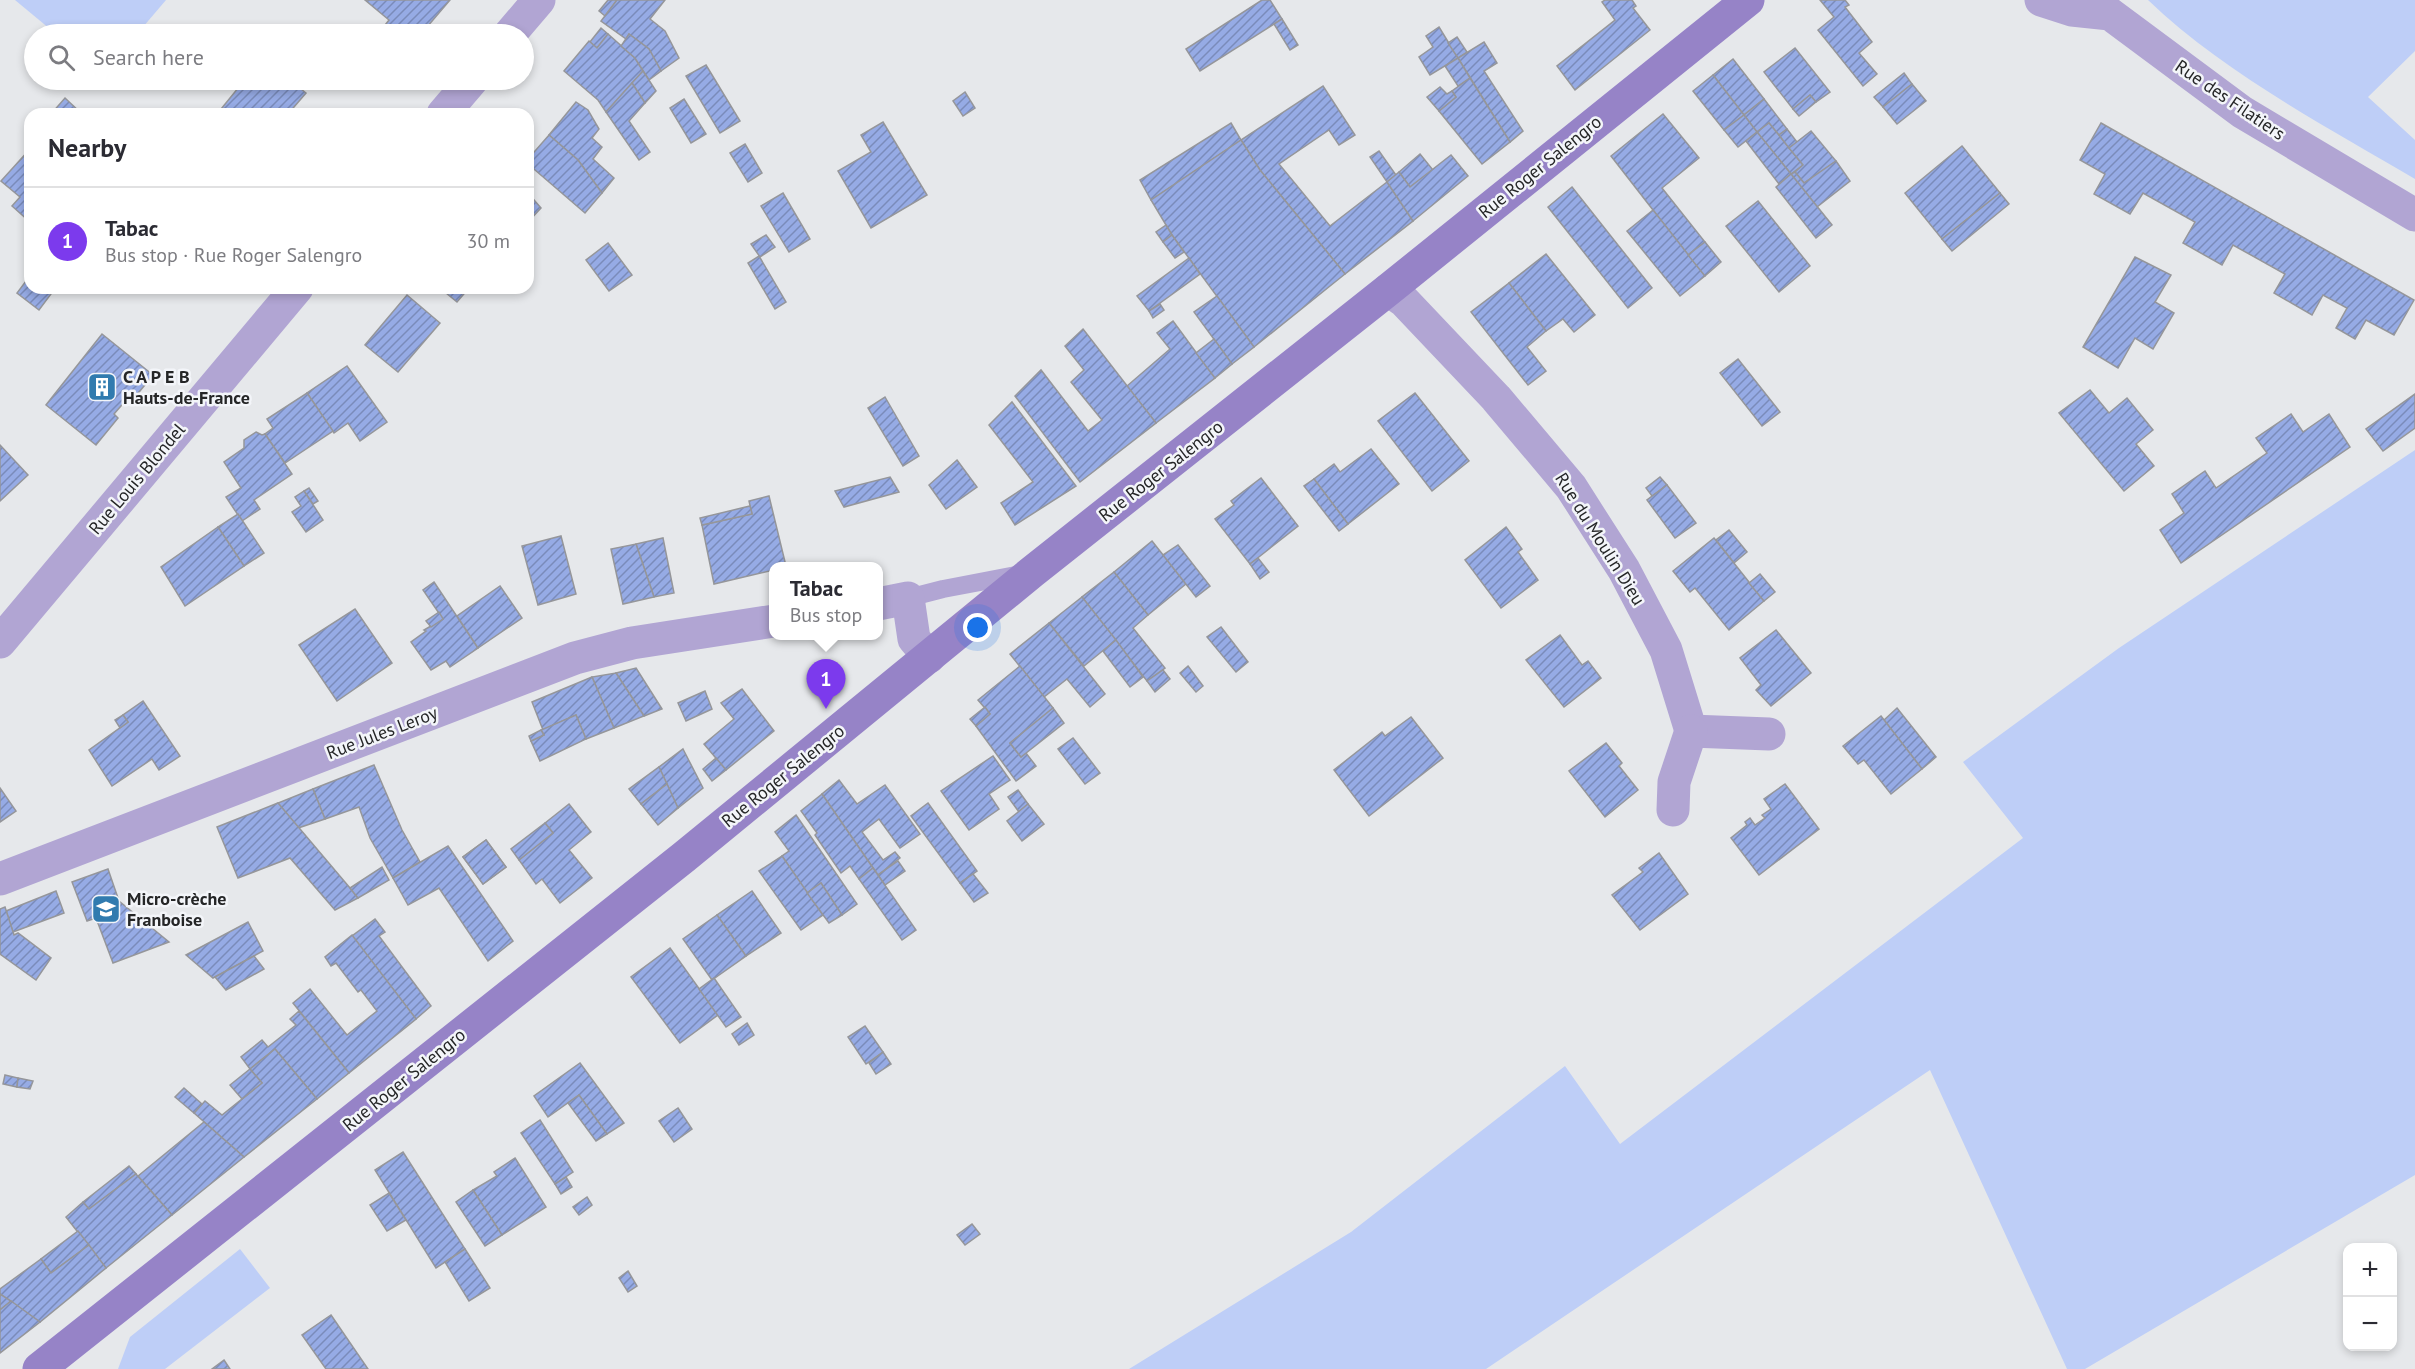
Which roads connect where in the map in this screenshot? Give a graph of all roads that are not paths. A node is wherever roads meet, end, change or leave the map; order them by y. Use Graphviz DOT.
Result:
graph roads {
  1 [pos="539,0"];
  2 [pos="1748,0"];
  3 [pos="2040,0"];
  4 [pos="2106,7"];
  5 [pos="519,24"];
  6 [pos="463,90"];
  7 [pos="448,108"];
  8 [pos="2415,215"];
  9 [pos="1388,290"];
  10 [pos="292,294"];
  11 [pos="1032,572"];
  12 [pos="893,601"];
  13 [pos="769,622"];
  14 [pos="0,642"];
  15 [pos="929,657"];
  16 [pos="1691,731"];
  17 [pos="1769,734"];
  18 [pos="1673,810"];
  19 [pos="0,879"];
  20 [pos="54,1364"];
  1 -- 5 [label="street"];
  2 -- 9 [label="main road, Rue Roger Salengro"];
  3 -- 4 [label="street, Rue des Filatiers"];
  4 -- 8 [label="street, Rue des Filatiers"];
  6 -- 7 [label="street"];
  9 -- 11 [label="main road, Rue Roger Salengro"];
  9 -- 16 [label="street, Rue du Moulin Dieu"];
  10 -- 14 [label="street, Rue Louis Blondel"];
  11 -- 12 [label="lane"];
  11 -- 15 [label="main road, Rue Roger Salengro"];
  12 -- 15 [label="street"];
  13 -- 19 [label="street, Rue Jules Leroy"];
  15 -- 20 [label="main road, Rue Roger Salengro"];
  16 -- 17 [label="street"];
  16 -- 18 [label="street"];
}
